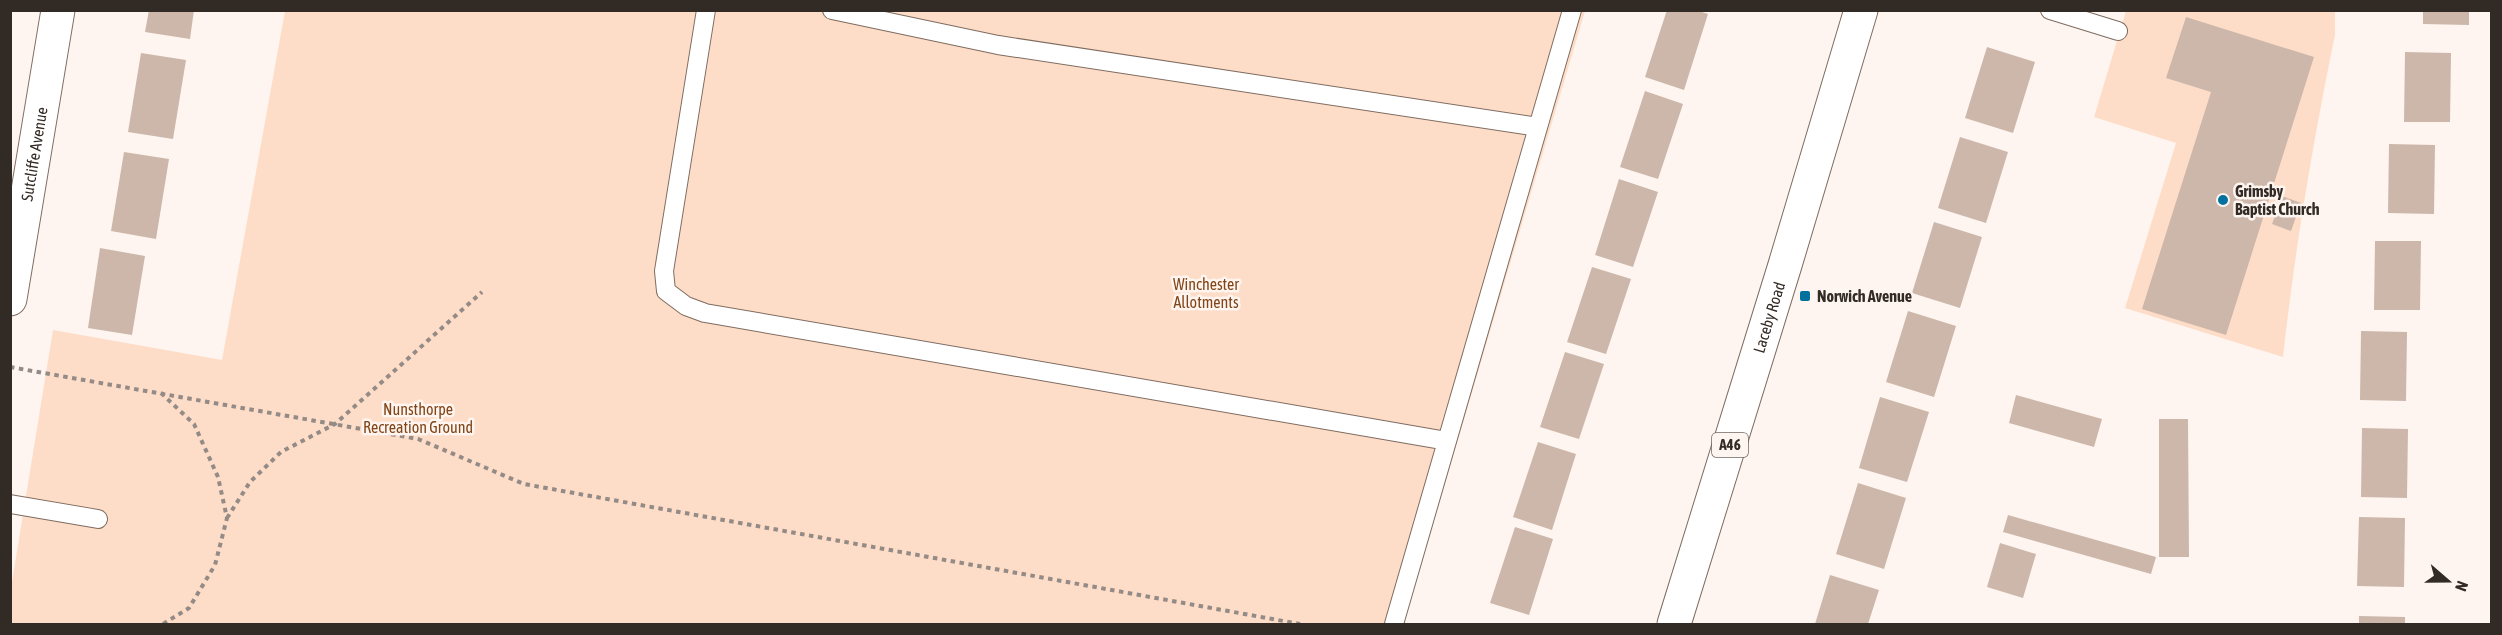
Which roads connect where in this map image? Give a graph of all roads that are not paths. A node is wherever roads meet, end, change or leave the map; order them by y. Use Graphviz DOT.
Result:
graph roads {
  1 [pos="58,10"];
  2 [pos="706,10"];
  3 [pos="832,10"];
  4 [pos="1572,10"];
  5 [pos="1861,10"];
  6 [pos="2050,10"];
  7 [pos="2118,31"];
  8 [pos="1538,127"];
  9 [pos="10,299"];
  10 [pos="1447,441"];
  11 [pos="10,504"];
  12 [pos="98,519"];
  13 [pos="1394,624"];
  14 [pos="1674,624"];
  1 -- 9 [label="main road, Sutcliffe Avenue"];
  2 -- 10 [label="lane"];
  3 -- 8 [label="lane"];
  4 -- 8 [label="lane"];
  5 -- 14 [label="main road, Laceby Road / A46"];
  6 -- 7 [label="lane"];
  8 -- 10 [label="lane"];
  10 -- 13 [label="lane"];
  11 -- 12 [label="lane"];
}
